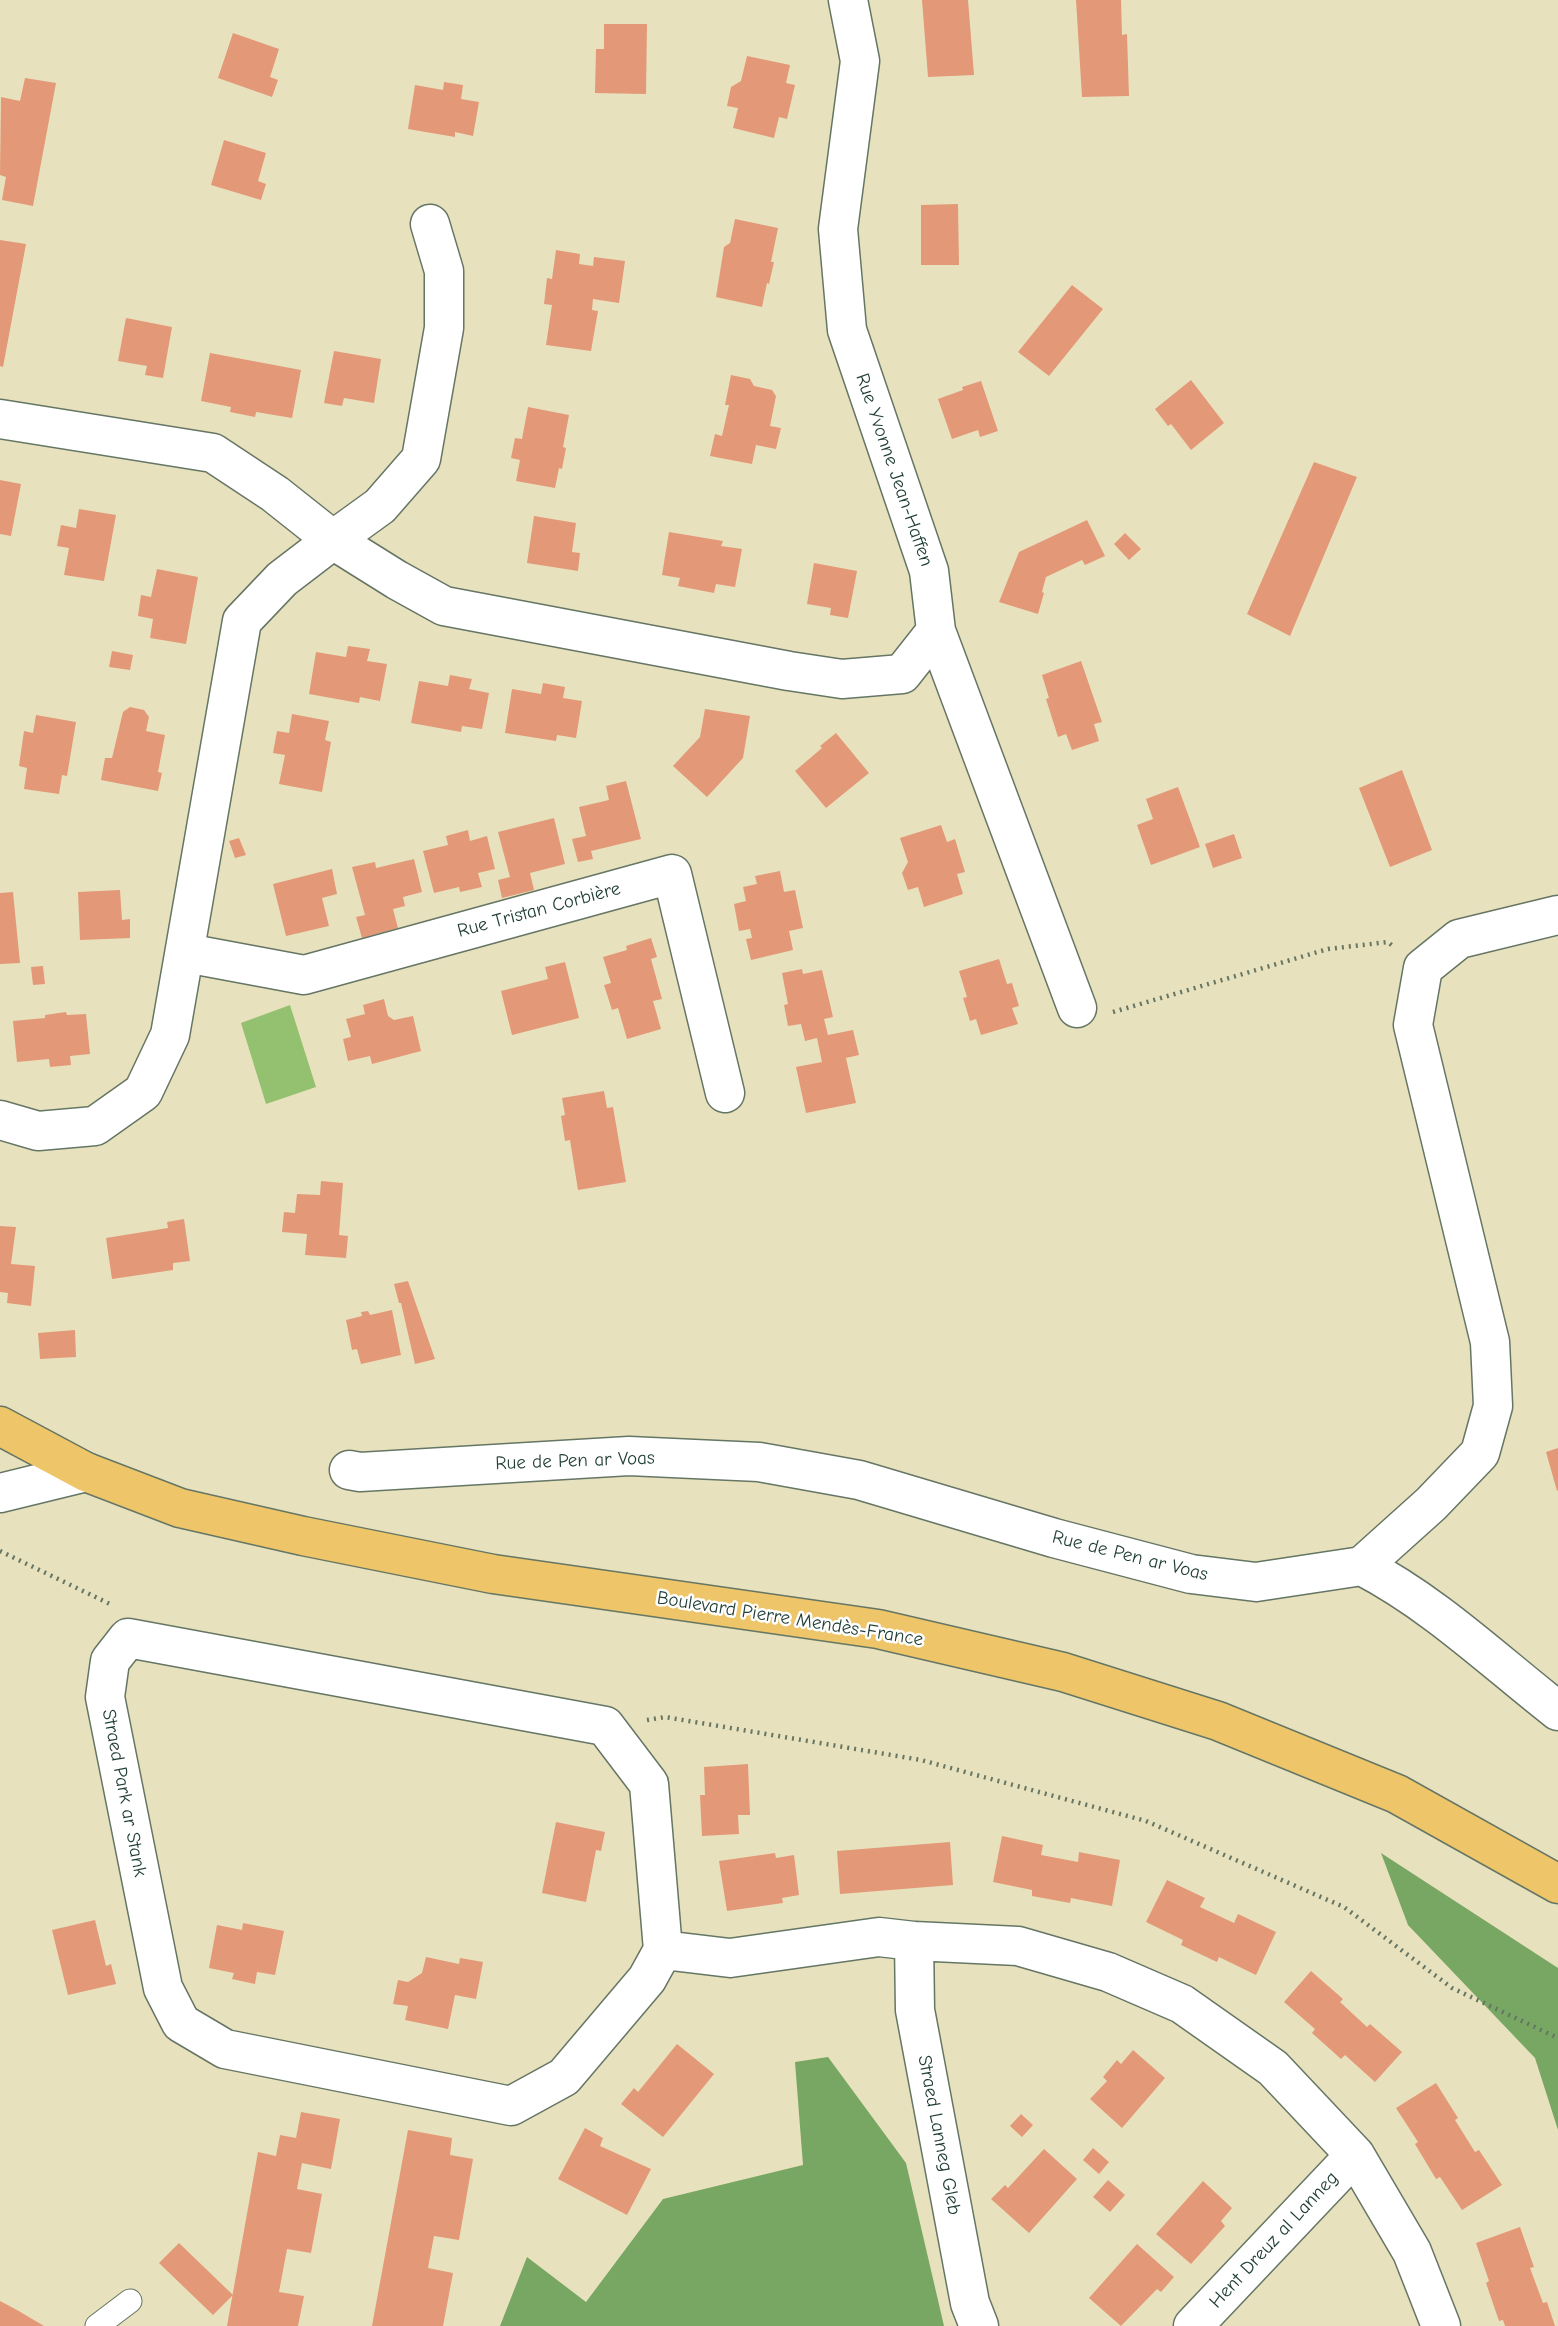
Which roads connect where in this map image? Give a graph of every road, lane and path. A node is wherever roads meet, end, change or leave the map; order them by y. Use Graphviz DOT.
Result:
graph roads {
  1 [pos="848,0"];
  2 [pos="430,224"];
  3 [pos="0,419"];
  4 [pos="333,540"];
  5 [pos="936,631"];
  6 [pos="1558,915"];
  7 [pos="186,953"];
  8 [pos="1423,968"];
  9 [pos="1077,1008"];
  10 [pos="724,1093"];
  11 [pos="0,1120"];
  12 [pos="0,1426"];
  13 [pos="349,1471"];
  14 [pos="86,1472"];
  15 [pos="0,1493"];
  16 [pos="0,1551"];
  17 [pos="1362,1566"];
  18 [pos="128,1638"];
  19 [pos="1558,1712"];
  20 [pos="605,1726"];
  21 [pos="1558,1884"];
  22 [pos="914,1941"];
  23 [pos="663,1950"];
  24 [pos="1558,2038"];
  25 [pos="1355,2155"];
  26 [pos="131,2301"];
  27 [pos="97,2326"];
  28 [pos="979,2326"];
  29 [pos="1194,2326"];
  30 [pos="1441,2326"];
  1 -- 5 [label="street, Rue Yvonne Jean-Haffen"];
  2 -- 4 [label="street"];
  3 -- 4 [label="street"];
  4 -- 5 [label="street"];
  4 -- 7 [label="street"];
  5 -- 9 [label="street, Rue Yvonne Jean-Haffen"];
  6 -- 8 [label="street"];
  7 -- 10 [label="street, Rue Tristan Corbière"];
  7 -- 11 [label="street"];
  8 -- 9 [label="path"];
  8 -- 17 [label="street"];
  12 -- 14 [label="main road, Boulevard Pierre Mendès-France"];
  13 -- 17 [label="street, Rue de Pen ar Voas"];
  14 -- 15 [label="street"];
  14 -- 21 [label="main road, Boulevard Pierre Mendès-France"];
  16 -- 18 [label="path"];
  17 -- 19 [label="street"];
  18 -- 20 [label="street"];
  18 -- 23 [label="street, Straed Park ar Stank"];
  20 -- 23 [label="street"];
  20 -- 24 [label="path"];
  22 -- 23 [label="street"];
  22 -- 25 [label="street"];
  22 -- 28 [label="street, Straed Lanneg Gleb"];
  25 -- 29 [label="street, Hent Dreuz al Lanneg"];
  25 -- 30 [label="street"];
  26 -- 27 [label="lane"];
}
